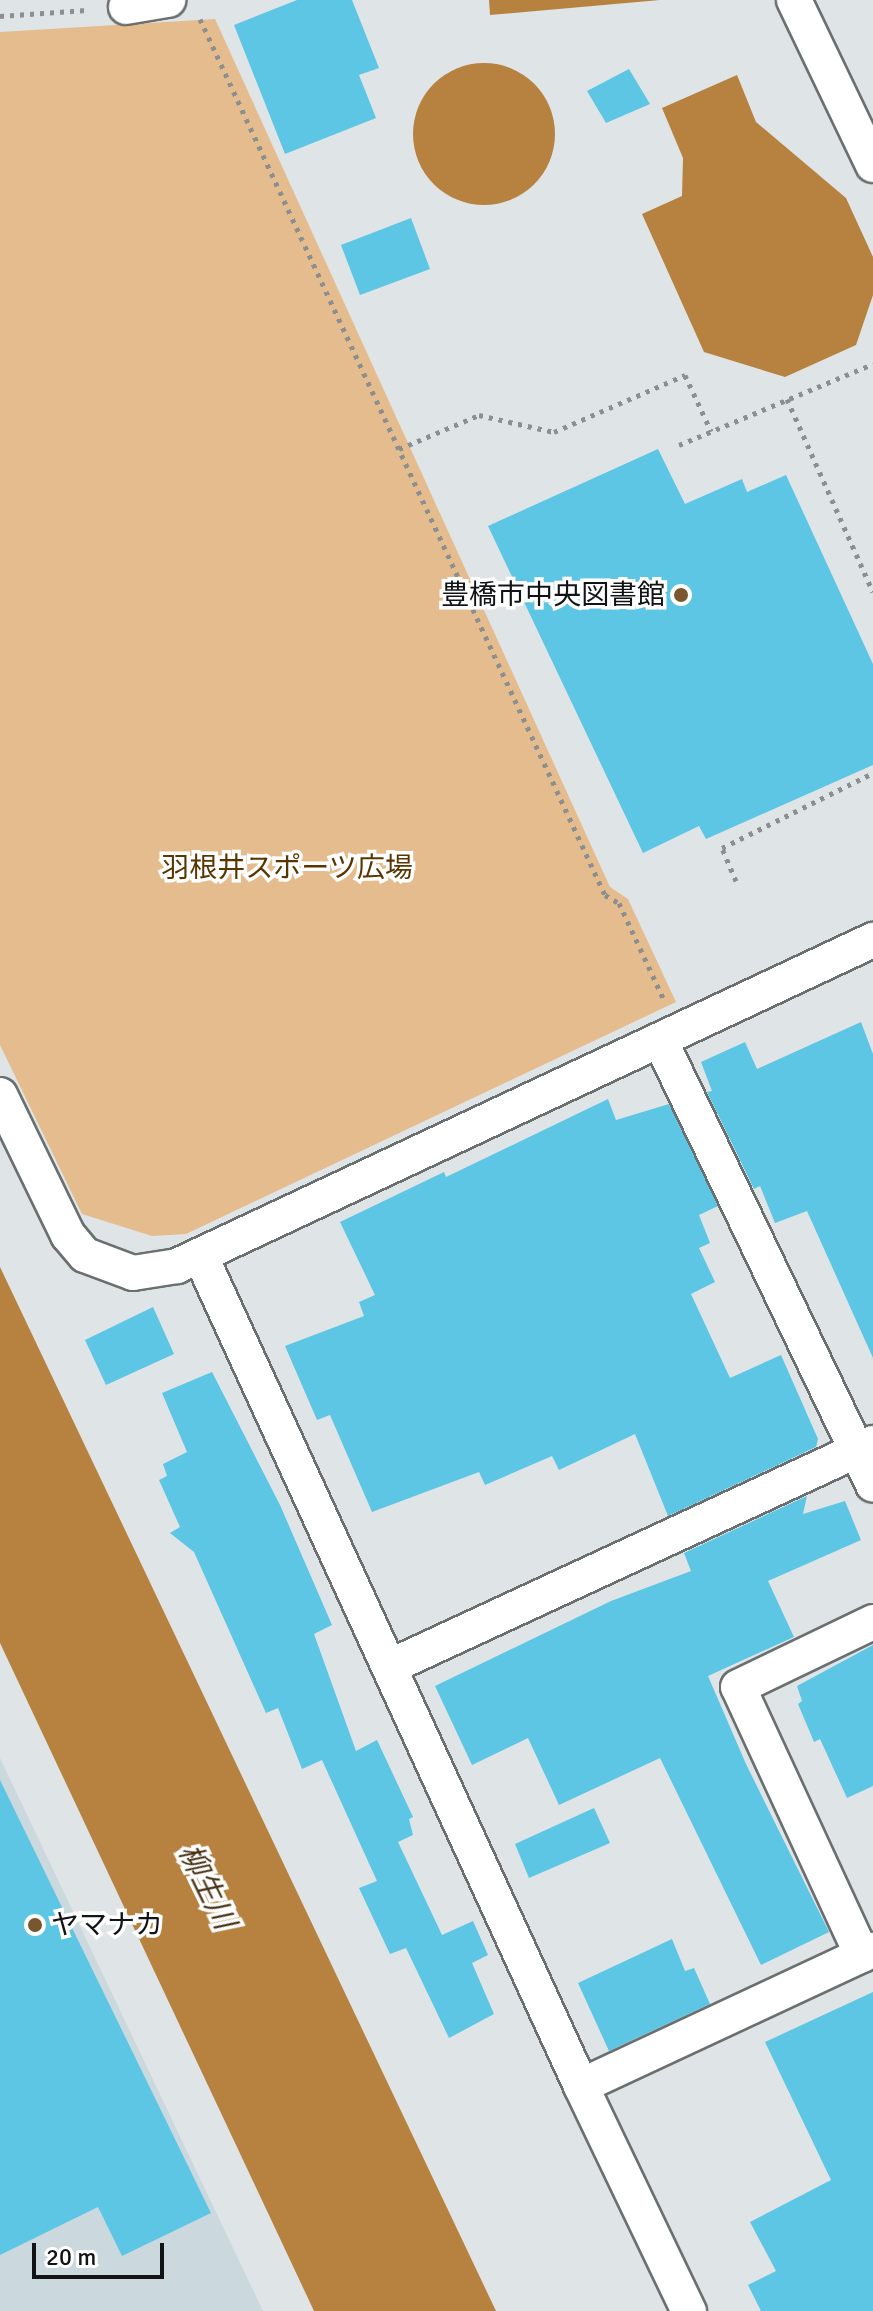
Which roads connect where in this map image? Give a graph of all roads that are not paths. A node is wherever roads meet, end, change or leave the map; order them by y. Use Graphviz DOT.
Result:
graph roads {
  1 [pos="794,0"];
  2 [pos="126,7"];
  3 [pos="183,7"];
  4 [pos="873,165"];
  5 [pos="873,940"];
  6 [pos="660,1040"];
  7 [pos="0,1095"];
  8 [pos="201,1257"];
  9 [pos="865,1447"];
  10 [pos="873,1485"];
  11 [pos="873,1622"];
  12 [pos="389,1667"];
  13 [pos="867,1953"];
  14 [pos="581,2086"];
  15 [pos="689,2311"];
  1 -- 4 [label="street"];
  2 -- 3 [label="street"];
  5 -- 6 [label="street"];
  6 -- 8 [label="street"];
  6 -- 9 [label="street"];
  7 -- 8 [label="street"];
  8 -- 12 [label="street"];
  9 -- 10 [label="street"];
  9 -- 12 [label="street"];
  11 -- 13 [label="street"];
  12 -- 14 [label="street"];
  13 -- 14 [label="street"];
  14 -- 15 [label="street"];
}
